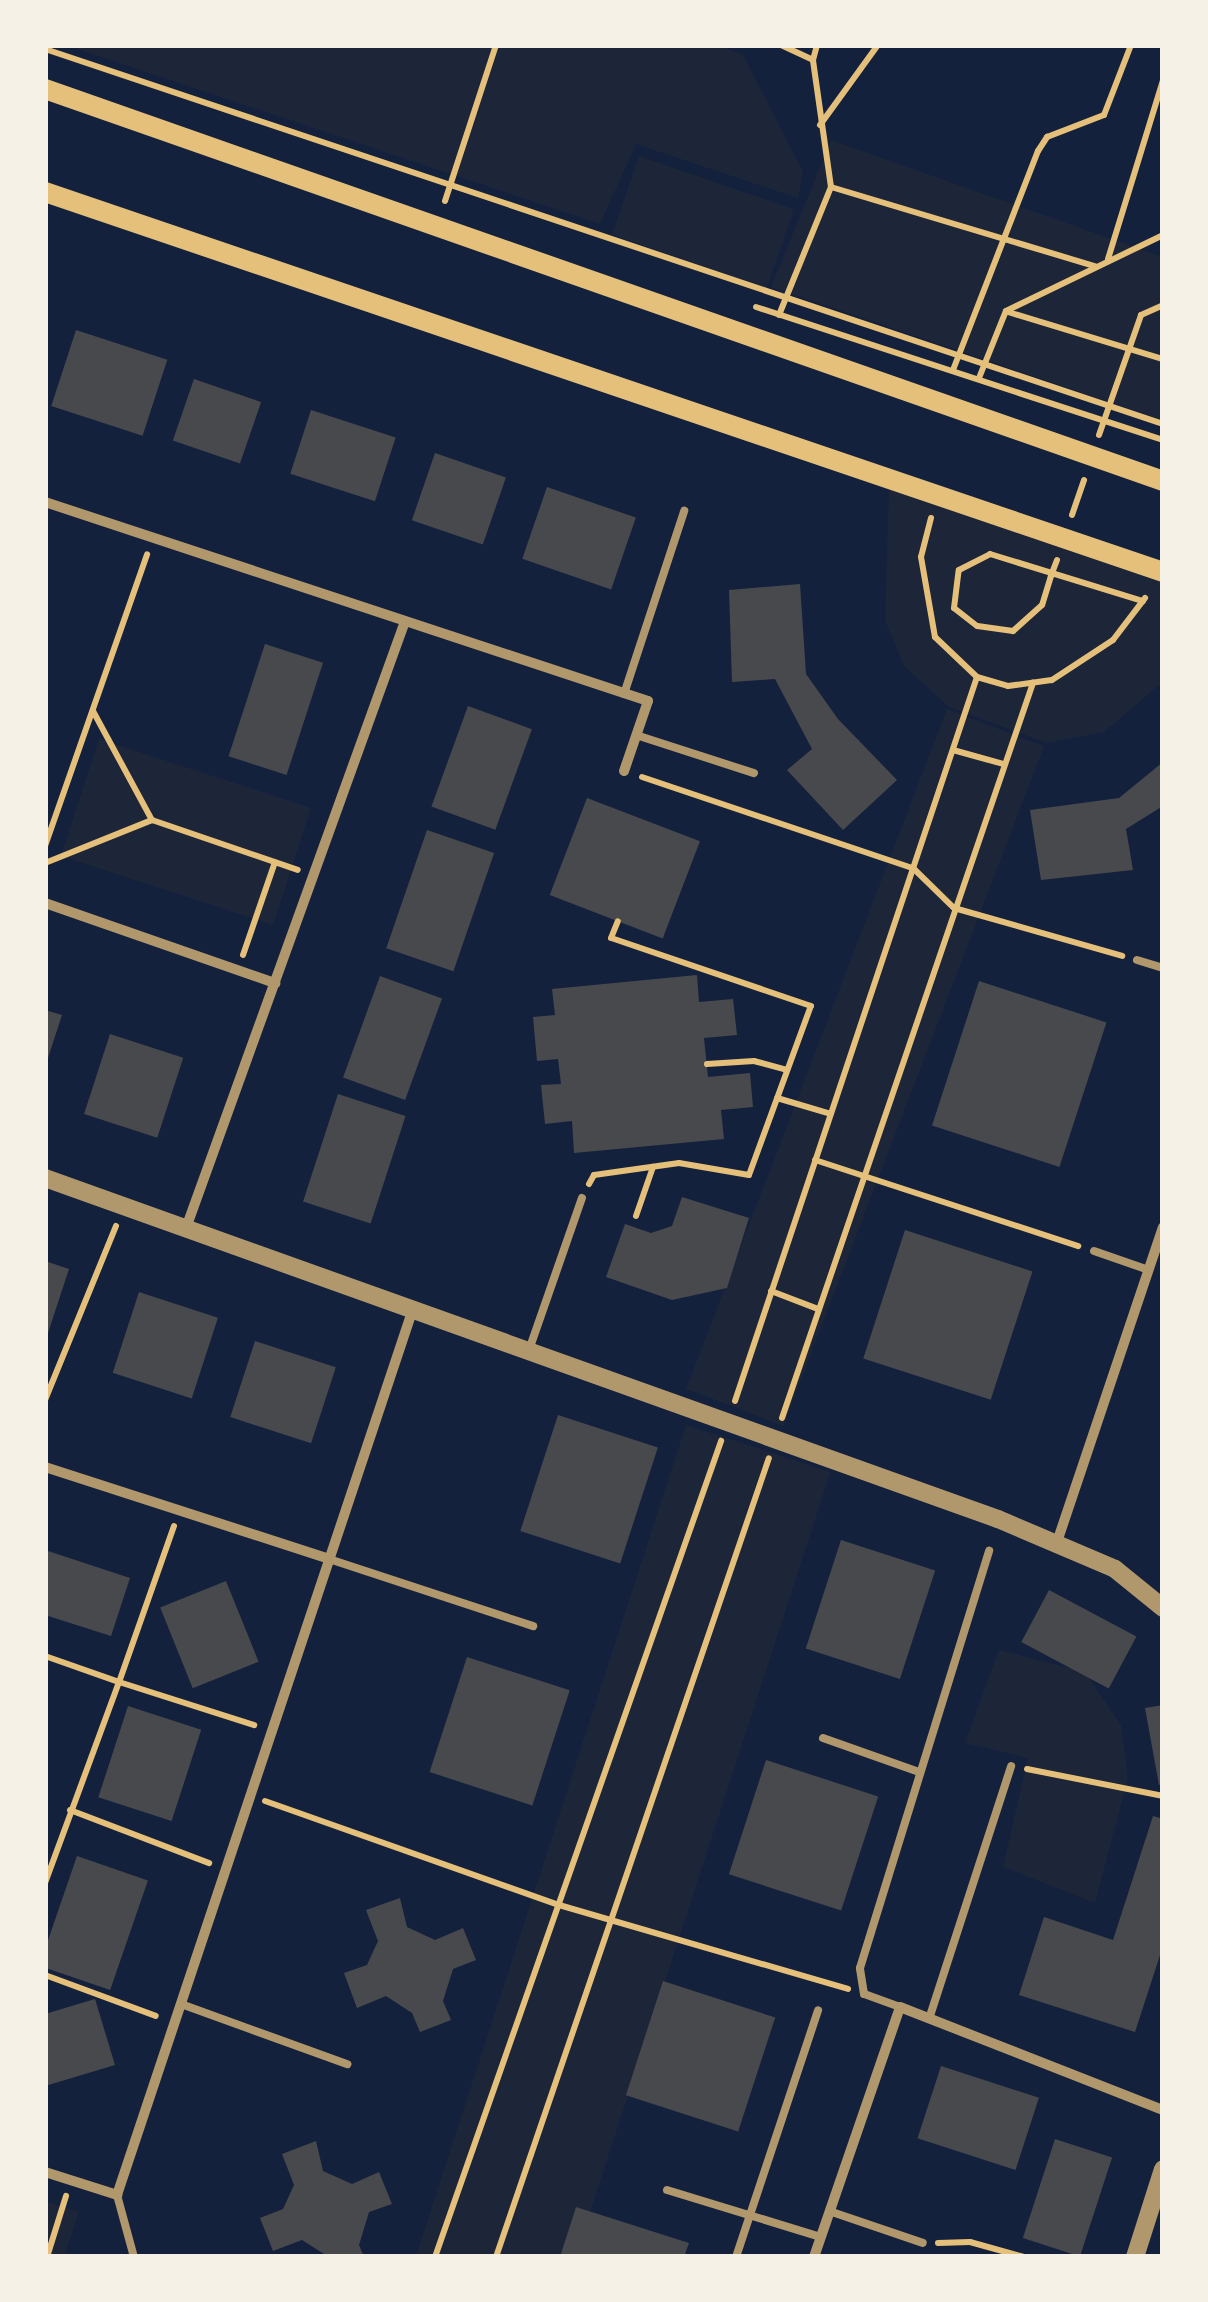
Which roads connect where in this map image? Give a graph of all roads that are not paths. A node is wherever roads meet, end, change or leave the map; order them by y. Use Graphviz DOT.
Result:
graph roads {
  1 [pos="45,89"];
  2 [pos="45,192"];
  3 [pos="1163,481"];
  4 [pos="45,502"];
  5 [pos="684,511"];
  6 [pos="1162,571"];
  7 [pos="404,624"];
  8 [pos="624,694"];
  9 [pos="636,735"];
  10 [pos="624,771"];
  11 [pos="754,773"];
  12 [pos="45,903"];
  13 [pos="1137,960"];
  14 [pos="1163,968"];
  15 [pos="275,983"];
  16 [pos="45,1178"];
  17 [pos="582,1198"];
  18 [pos="186,1228"];
  19 [pos="1163,1228"];
  20 [pos="1094,1251"];
  21 [pos="1149,1270"];
  22 [pos="413,1308"];
  23 [pos="528,1354"];
  24 [pos="45,1467"];
  25 [pos="1057,1542"];
  26 [pos="989,1550"];
  27 [pos="329,1559"];
  28 [pos="1163,1608"];
  29 [pos="533,1626"];
  30 [pos="824,1738"];
  31 [pos="1011,1766"];
  32 [pos="920,1772"];
  33 [pos="181,2004"];
  34 [pos="900,2007"];
  35 [pos="818,2010"];
  36 [pos="928,2019"];
  37 [pos="347,2064"];
  38 [pos="1163,2110"];
  39 [pos="1163,2169"];
  40 [pos="45,2172"];
  41 [pos="668,2190"];
  42 [pos="117,2195"];
  43 [pos="829,2211"];
  44 [pos="750,2215"];
  45 [pos="821,2237"];
  46 [pos="922,2244"];
  47 [pos="134,2257"];
  48 [pos="736,2257"];
  49 [pos="814,2257"];
  50 [pos="1134,2257"];
  1 -- 3 [label="main road"];
  2 -- 6 [label="main road"];
  4 -- 7 [label="street"];
  5 -- 8 [label="lane"];
  7 -- 8 [label="street"];
  7 -- 15 [label="street"];
  8 -- 9 [label="street"];
  9 -- 10 [label="street"];
  9 -- 11 [label="lane"];
  12 -- 15 [label="street"];
  13 -- 14 [label="lane"];
  15 -- 18 [label="street"];
  16 -- 18 [label="street"];
  17 -- 23 [label="lane"];
  18 -- 22 [label="street"];
  19 -- 21 [label="street"];
  20 -- 21 [label="lane"];
  21 -- 25 [label="street"];
  22 -- 23 [label="street"];
  22 -- 27 [label="street"];
  23 -- 25 [label="street"];
  24 -- 27 [label="street"];
  25 -- 28 [label="street"];
  26 -- 32 [label="lane"];
  27 -- 29 [label="lane"];
  27 -- 33 [label="street"];
  30 -- 32 [label="lane"];
  31 -- 36 [label="lane"];
  32 -- 34 [label="lane"];
  33 -- 37 [label="lane"];
  33 -- 42 [label="street"];
  34 -- 36 [label="street"];
  34 -- 43 [label="street"];
  35 -- 44 [label="lane"];
  36 -- 38 [label="street"];
  39 -- 50 [label="street"];
  40 -- 42 [label="street"];
  41 -- 44 [label="lane"];
  42 -- 47 [label="lane"];
  43 -- 45 [label="street"];
  43 -- 46 [label="lane"];
  44 -- 45 [label="lane"];
  44 -- 48 [label="lane"];
  45 -- 49 [label="street"];
}
